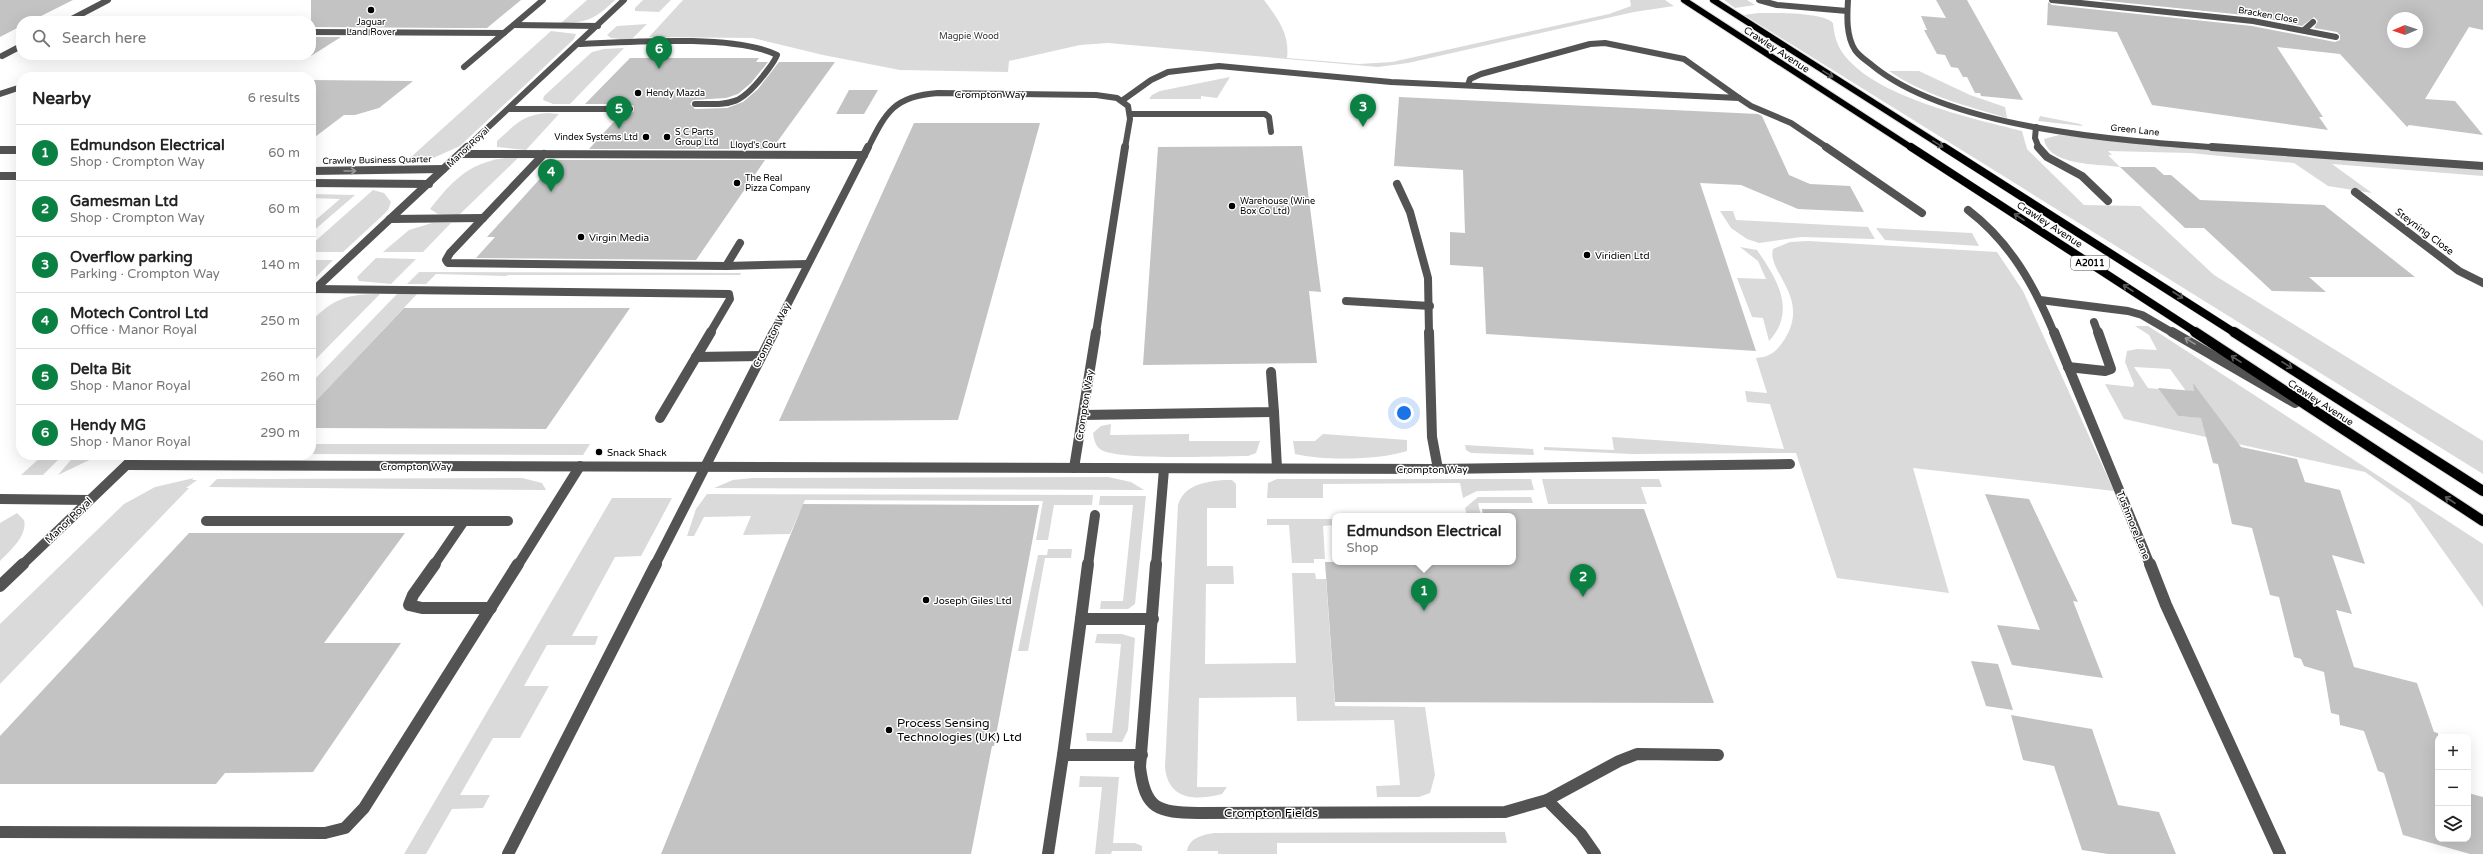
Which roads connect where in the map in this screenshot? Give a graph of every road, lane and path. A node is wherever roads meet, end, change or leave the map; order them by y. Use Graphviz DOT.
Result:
graph roads {
  1 [pos="108,0"];
  2 [pos="543,0"];
  3 [pos="624,0"];
  4 [pos="1684,0"];
  5 [pos="1712,0"];
  6 [pos="1759,0"];
  7 [pos="1848,0"];
  8 [pos="2052,0"];
  9 [pos="1847,11"];
  10 [pos="2175,12"];
  11 [pos="78,16"];
  12 [pos="2180,21"];
  13 [pos="2313,22"];
  14 [pos="514,25"];
  15 [pos="598,26"];
  16 [pos="2304,30"];
  17 [pos="316,32"];
  18 [pos="504,33"];
  19 [pos="2336,37"];
  20 [pos="578,44"];
  21 [pos="16,49"];
  22 [pos="2,56"];
  23 [pos="464,67"];
  24 [pos="1468,85"];
  25 [pos="16,89"];
  26 [pos="0,94"];
  27 [pos="1739,98"];
  28 [pos="1123,100"];
  29 [pos="695,104"];
  30 [pos="509,109"];
  31 [pos="630,109"];
  32 [pos="1130,114"];
  33 [pos="2036,127"];
  34 [pos="1271,132"];
  35 [pos="0,150"];
  36 [pos="16,150"];
  37 [pos="461,154"];
  38 [pos="544,154"];
  39 [pos="864,155"];
  40 [pos="2483,166"];
  41 [pos="443,170"];
  42 [pos="316,171"];
  43 [pos="0,176"];
  44 [pos="16,176"];
  45 [pos="316,183"];
  46 [pos="429,184"];
  47 [pos="1397,184"];
  48 [pos="2355,192"];
  49 [pos="2108,201"];
  50 [pos="1968,210"];
  51 [pos="1922,213"];
  52 [pos="483,218"];
  53 [pos="390,219"];
  54 [pos="740,243"];
  55 [pos="807,264"];
  56 [pos="726,266"];
  57 [pos="2483,283"];
  58 [pos="316,288"];
  59 [pos="316,291"];
  60 [pos="2040,300"];
  61 [pos="1346,301"];
  62 [pos="1430,306"];
  63 [pos="2094,322"];
  64 [pos="696,356"];
  65 [pos="760,356"];
  66 [pos="2068,367"];
  67 [pos="1271,372"];
  68 [pos="1274,412"];
  69 [pos="1083,415"];
  70 [pos="660,418"];
  71 [pos="2368,446"];
  72 [pos="132,460"];
  73 [pos="1790,464"];
  74 [pos="127,465"];
  75 [pos="580,466"];
  76 [pos="705,467"];
  77 [pos="1074,468"];
  78 [pos="1277,468"];
  79 [pos="1164,469"];
  80 [pos="1438,469"];
  81 [pos="2483,491"];
  82 [pos="0,499"];
  83 [pos="89,500"];
  84 [pos="1095,515"];
  85 [pos="206,520"];
  86 [pos="464,521"];
  87 [pos="508,521"];
  88 [pos="2483,521"];
  89 [pos="0,586"];
  90 [pos="491,608"];
  91 [pos="1081,619"];
  92 [pos="1153,619"];
  93 [pos="1063,755"];
  94 [pos="1142,755"];
  95 [pos="1718,755"];
  96 [pos="1547,800"];
  97 [pos="0,832"];
  98 [pos="508,854"];
  99 [pos="1048,854"];
  100 [pos="1595,854"];
  101 [pos="2280,854"];
  1 -- 11 [label="street"];
  2 -- 14 [label="street"];
  3 -- 15 [label="street, Manor Royal"];
  71 -- 4 [label="main road, Crawley Avenue / A2011, one-way"];
  5 -- 81 [label="main road, Crawley Avenue / A2011, one-way"];
  6 -- 9 [label="street"];
  7 -- 9 [label="street, Green Lane"];
  8 -- 10 [label="street, Bracken Close"];
  9 -- 33 [label="street, Green Lane"];
  10 -- 12 [label="street"];
  10 -- 16 [label="street, Bracken Close"];
  13 -- 16 [label="street"];
  14 -- 15 [label="street"];
  14 -- 18 [label="street"];
  15 -- 20 [label="street, Manor Royal"];
  16 -- 19 [label="street, Bracken Close"];
  17 -- 18 [label="street"];
  18 -- 23 [label="street"];
  20 -- 29 [label="street"];
  20 -- 30 [label="street, Manor Royal"];
  21 -- 22 [label="street"];
  24 -- 27 [label="street"];
  24 -- 27 [label="street"];
  24 -- 28 [label="street"];
  25 -- 26 [label="street"];
  27 -- 51 [label="street"];
  28 -- 32 [label="street"];
  28 -- 39 [label="street, Crompton Way"];
  30 -- 31 [label="street"];
  30 -- 37 [label="street, Manor Royal"];
  32 -- 34 [label="street"];
  32 -- 69 [label="street, Crompton Way"];
  33 -- 40 [label="street, Green Lane"];
  33 -- 49 [label="street"];
  35 -- 36 [label="street"];
  37 -- 38 [label="street, Lloyd's Court"];
  37 -- 41 [label="street, Manor Royal"];
  38 -- 39 [label="street, Lloyd's Court"];
  38 -- 52 [label="street"];
  39 -- 55 [label="street, Crompton Way"];
  42 -- 41 [label="street, Crawley Business Quarter, one-way"];
  41 -- 46 [label="street, Manor Royal"];
  43 -- 44 [label="street"];
  45 -- 46 [label="street"];
  46 -- 53 [label="street, Manor Royal"];
  47 -- 62 [label="street"];
  48 -- 57 [label="street, Steyning Close"];
  50 -- 60 [label="street, Tushmore Lane"];
  52 -- 53 [label="street"];
  52 -- 56 [label="street"];
  53 -- 58 [label="street, Manor Royal"];
  54 -- 56 [label="street"];
  55 -- 56 [label="street"];
  55 -- 65 [label="street, Crompton Way"];
  59 -- 64 [label="street"];
  60 -- 66 [label="street, Tushmore Lane"];
  71 -- 60 [label="street, one-way"];
  61 -- 62 [label="street"];
  62 -- 80 [label="street"];
  63 -- 66 [label="street"];
  64 -- 65 [label="street"];
  64 -- 70 [label="street"];
  65 -- 76 [label="street, Crompton Way"];
  66 -- 101 [label="street, Tushmore Lane"];
  67 -- 68 [label="street"];
  68 -- 69 [label="street"];
  68 -- 78 [label="street"];
  69 -- 77 [label="street, Crompton Way"];
  88 -- 71 [label="main road, Crawley Avenue / A2011, one-way"];
  72 -- 74 [label="street, Manor Royal"];
  73 -- 80 [label="street, Crompton Way"];
  74 -- 75 [label="street, Crompton Way"];
  74 -- 83 [label="street, Manor Royal"];
  75 -- 76 [label="street, Crompton Way"];
  75 -- 90 [label="street"];
  76 -- 77 [label="street, Crompton Way"];
  76 -- 98 [label="street"];
  77 -- 79 [label="street, Crompton Way"];
  78 -- 79 [label="street, Crompton Way"];
  78 -- 80 [label="street, Crompton Way"];
  79 -- 92 [label="street, Crompton Fields"];
  82 -- 83 [label="street"];
  83 -- 89 [label="street, Manor Royal"];
  84 -- 91 [label="street"];
  85 -- 86 [label="street"];
  86 -- 87 [label="street"];
  86 -- 90 [label="street"];
  90 -- 97 [label="street"];
  91 -- 92 [label="street"];
  91 -- 93 [label="street"];
  92 -- 94 [label="street, Crompton Fields"];
  93 -- 94 [label="street"];
  93 -- 99 [label="street"];
  94 -- 96 [label="street, Crompton Fields"];
  95 -- 96 [label="street, Crompton Fields"];
  96 -- 100 [label="street"];
}
